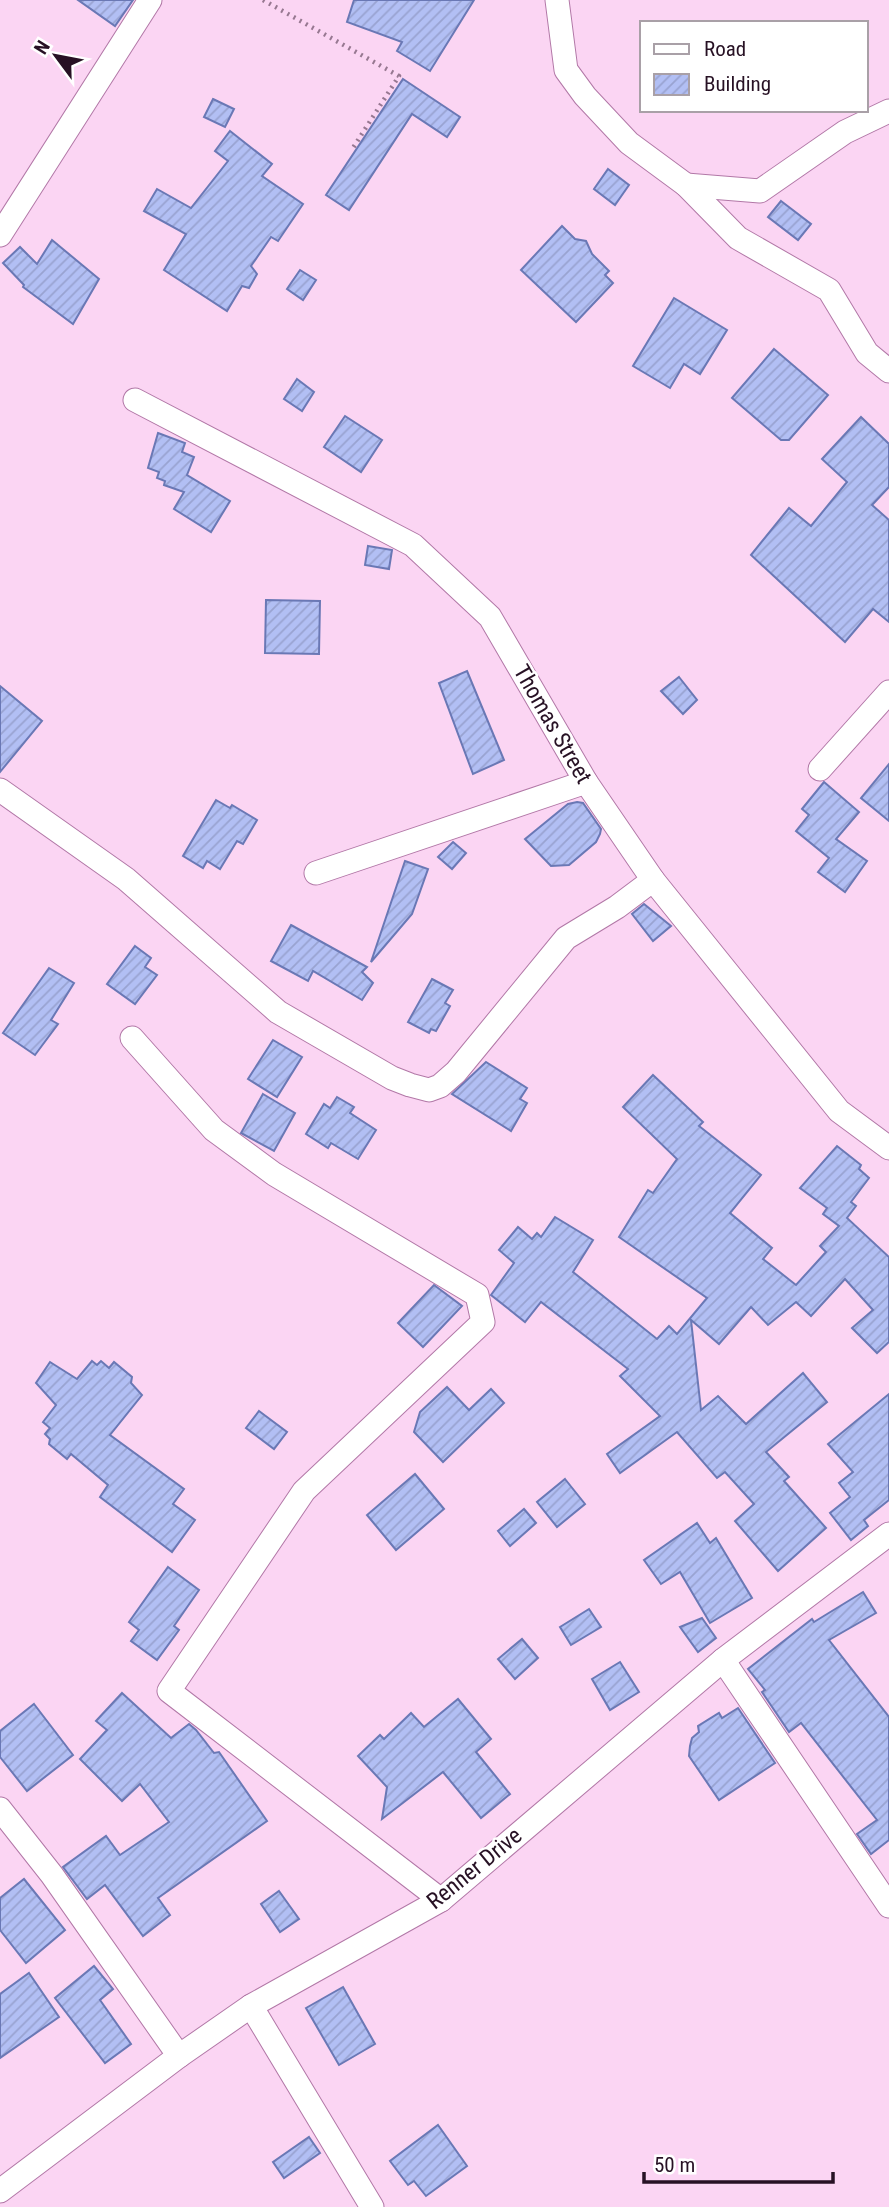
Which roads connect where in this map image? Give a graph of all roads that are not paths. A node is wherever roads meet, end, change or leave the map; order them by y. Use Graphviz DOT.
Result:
graph roads {
  1 [pos="150,0"];
  2 [pos="557,0"];
  3 [pos="889,111"];
  4 [pos="686,185"];
  5 [pos="0,235"];
  6 [pos="889,371"];
  7 [pos="135,400"];
  8 [pos="889,692"];
  9 [pos="820,769"];
  10 [pos="586,782"];
  11 [pos="0,790"];
  12 [pos="316,873"];
  13 [pos="653,880"];
  14 [pos="132,1038"];
  15 [pos="889,1148"];
  16 [pos="889,1534"];
  17 [pos="723,1660"];
  18 [pos="0,1809"];
  19 [pos="441,1899"];
  20 [pos="889,1906"];
  21 [pos="251,2006"];
  22 [pos="179,2056"];
  23 [pos="0,2191"];
  24 [pos="372,2207"];
  1 -- 5 [label="street"];
  2 -- 4 [label="street"];
  3 -- 4 [label="street"];
  4 -- 6 [label="street"];
  7 -- 10 [label="street, Thomas Street"];
  8 -- 9 [label="street"];
  10 -- 12 [label="street"];
  10 -- 13 [label="street, Thomas Street"];
  11 -- 13 [label="street"];
  13 -- 15 [label="street, Thomas Street"];
  14 -- 19 [label="street"];
  16 -- 17 [label="street, Renner Drive"];
  17 -- 19 [label="street, Renner Drive"];
  17 -- 20 [label="street"];
  18 -- 22 [label="street"];
  19 -- 21 [label="street, Renner Drive"];
  21 -- 22 [label="street, Renner Drive"];
  21 -- 24 [label="street"];
  22 -- 23 [label="street, Renner Drive"];
}
